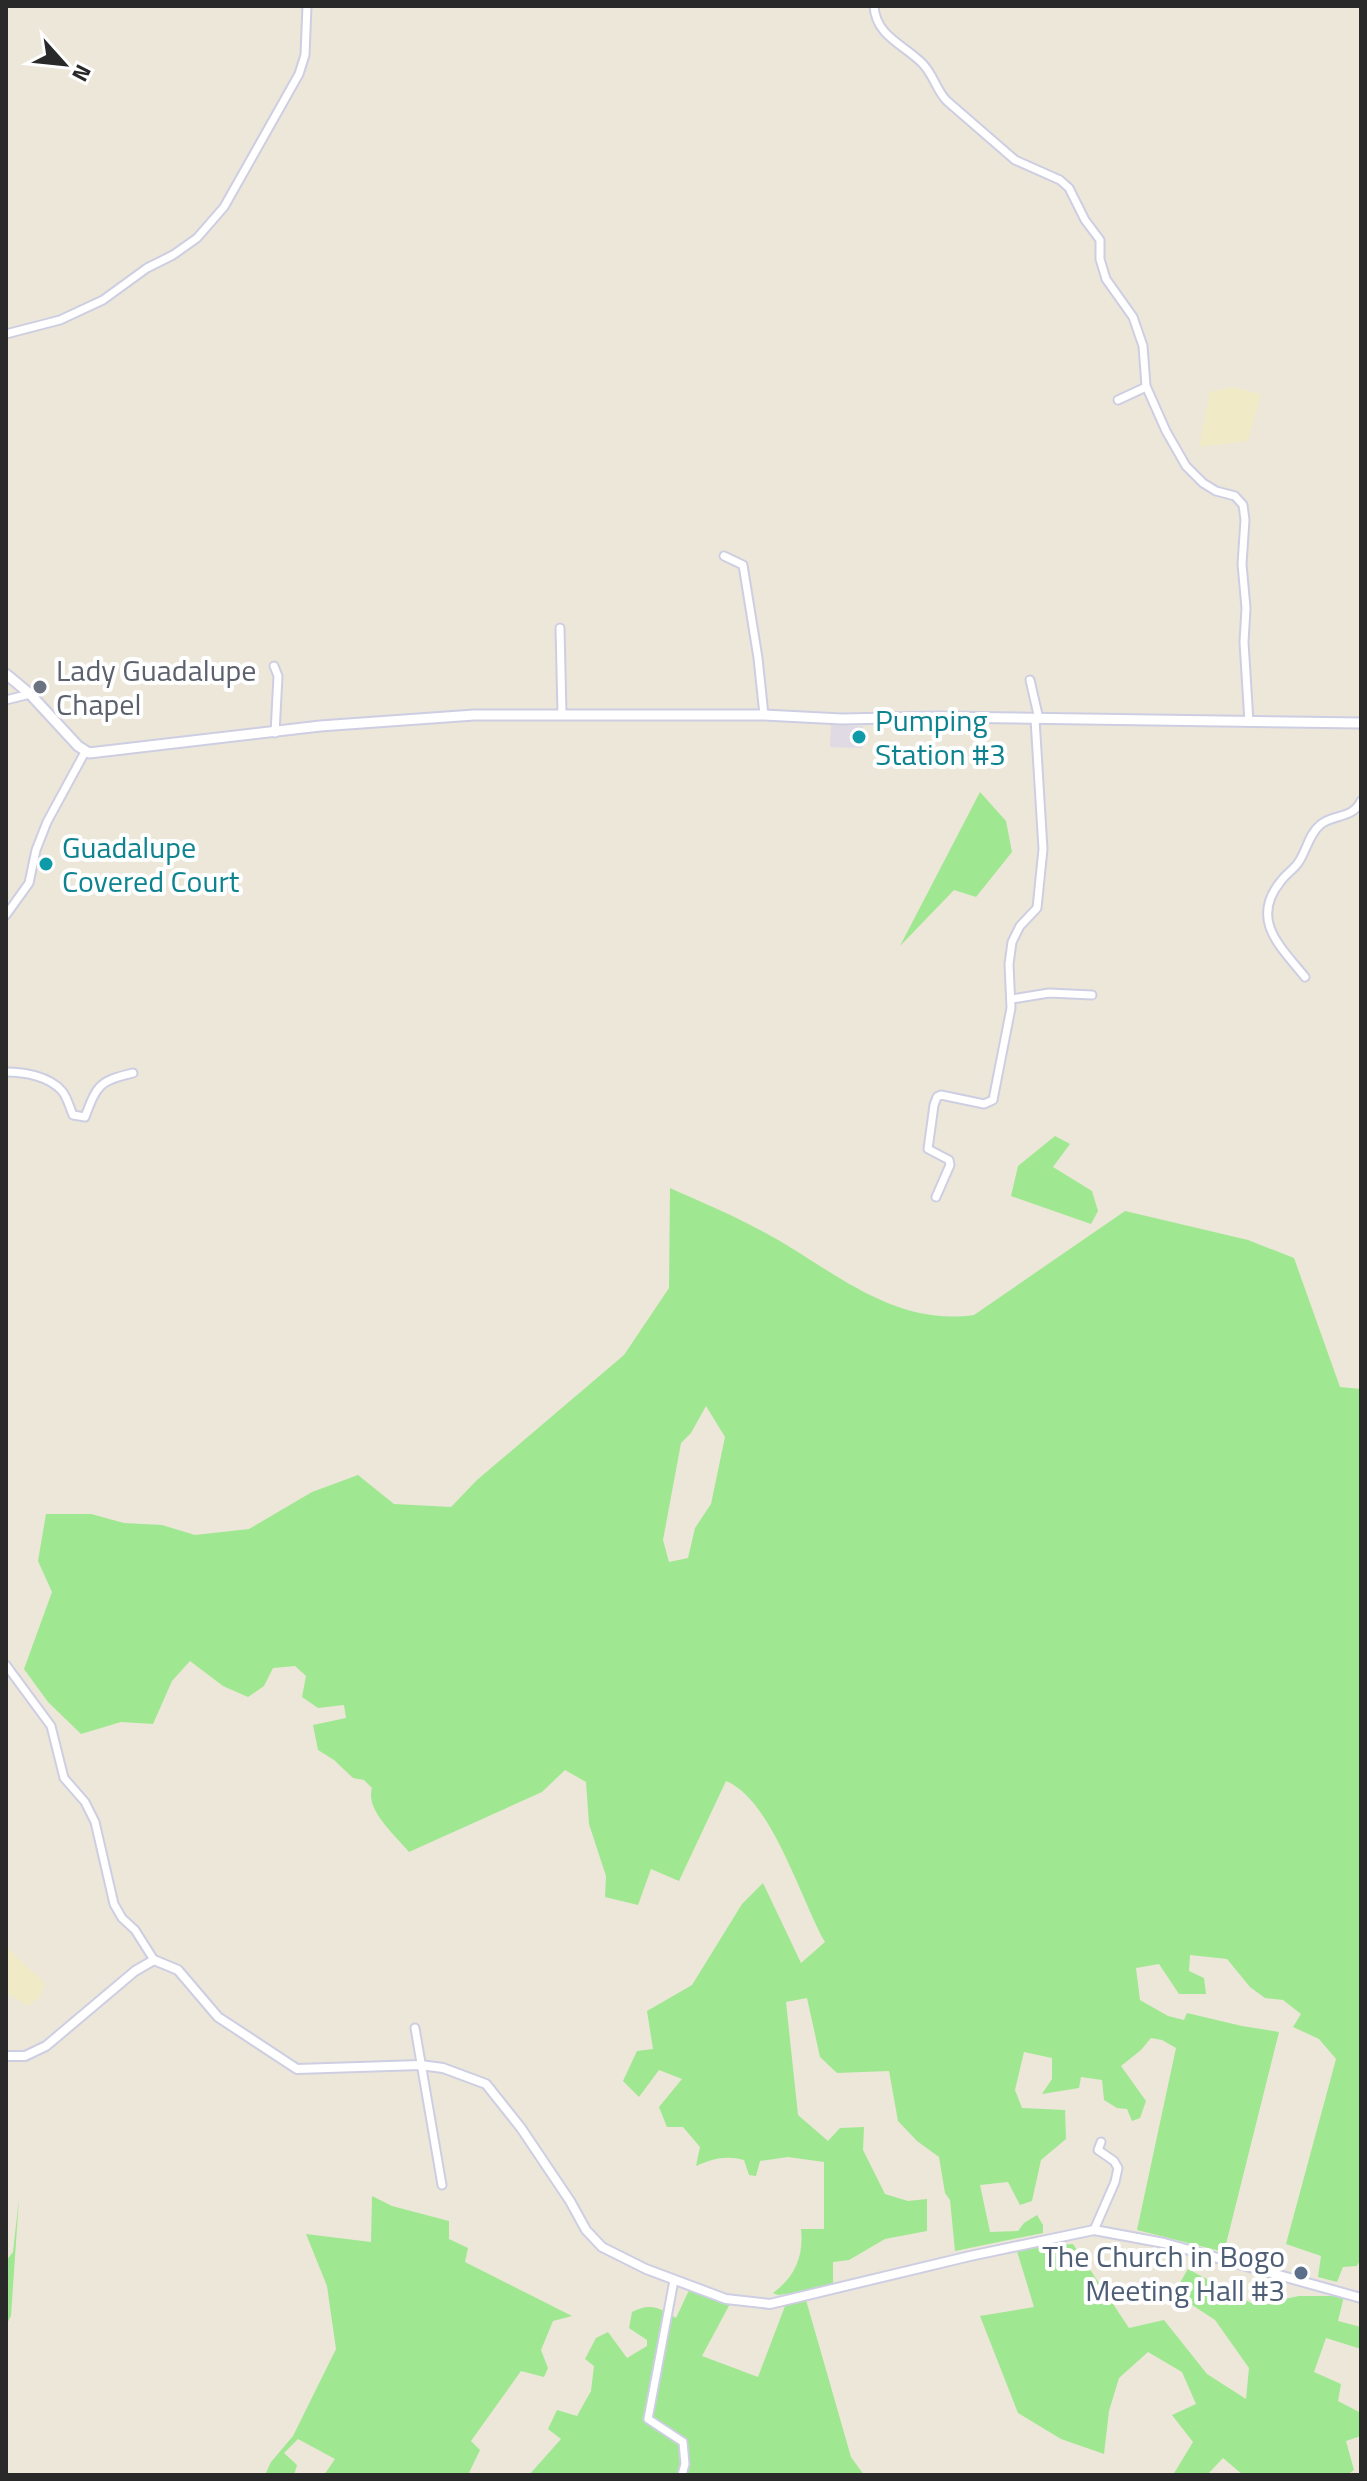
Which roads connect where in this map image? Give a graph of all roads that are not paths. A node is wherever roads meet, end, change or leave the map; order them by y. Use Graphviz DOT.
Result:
graph roads {
  1 [pos="307,6"];
  2 [pos="874,6"];
  3 [pos="6,334"];
  4 [pos="1146,387"];
  5 [pos="1118,400"];
  6 [pos="724,556"];
  7 [pos="560,628"];
  8 [pos="274,666"];
  9 [pos="6,674"];
  10 [pos="1030,680"];
  11 [pos="30,694"];
  12 [pos="6,700"];
  13 [pos="562,714"];
  14 [pos="764,715"];
  15 [pos="1037,719"];
  16 [pos="1249,722"];
  17 [pos="1361,723"];
  18 [pos="275,733"];
  19 [pos="85,752"];
  20 [pos="1361,801"];
  21 [pos="6,915"];
  22 [pos="1305,977"];
  23 [pos="1092,995"];
  24 [pos="1012,999"];
  25 [pos="6,1072"];
  26 [pos="133,1073"];
  27 [pos="936,1197"];
  28 [pos="6,1665"];
  29 [pos="154,1960"];
  30 [pos="415,2028"];
  31 [pos="6,2056"];
  32 [pos="420,2065"];
  33 [pos="1101,2142"];
  34 [pos="442,2185"];
  35 [pos="1094,2230"];
  36 [pos="674,2280"];
  37 [pos="1361,2298"];
  38 [pos="682,2475"];
  1 -- 3 [label="street"];
  2 -- 4 [label="street"];
  4 -- 5 [label="street"];
  4 -- 16 [label="street"];
  6 -- 14 [label="street"];
  7 -- 13 [label="street"];
  8 -- 18 [label="street"];
  9 -- 11 [label="main road"];
  10 -- 15 [label="street"];
  11 -- 12 [label="street"];
  11 -- 19 [label="main road"];
  13 -- 14 [label="main road"];
  13 -- 18 [label="main road"];
  14 -- 15 [label="main road"];
  15 -- 16 [label="main road"];
  15 -- 24 [label="street"];
  16 -- 17 [label="main road"];
  18 -- 19 [label="main road"];
  19 -- 21 [label="street"];
  20 -- 22 [label="street"];
  23 -- 24 [label="street"];
  24 -- 27 [label="street"];
  25 -- 26 [label="street"];
  28 -- 29 [label="street"];
  29 -- 31 [label="street"];
  29 -- 32 [label="street"];
  30 -- 32 [label="street"];
  32 -- 34 [label="street"];
  32 -- 36 [label="street"];
  33 -- 35 [label="street"];
  35 -- 36 [label="street"];
  35 -- 37 [label="street"];
  36 -- 38 [label="street"];
}
